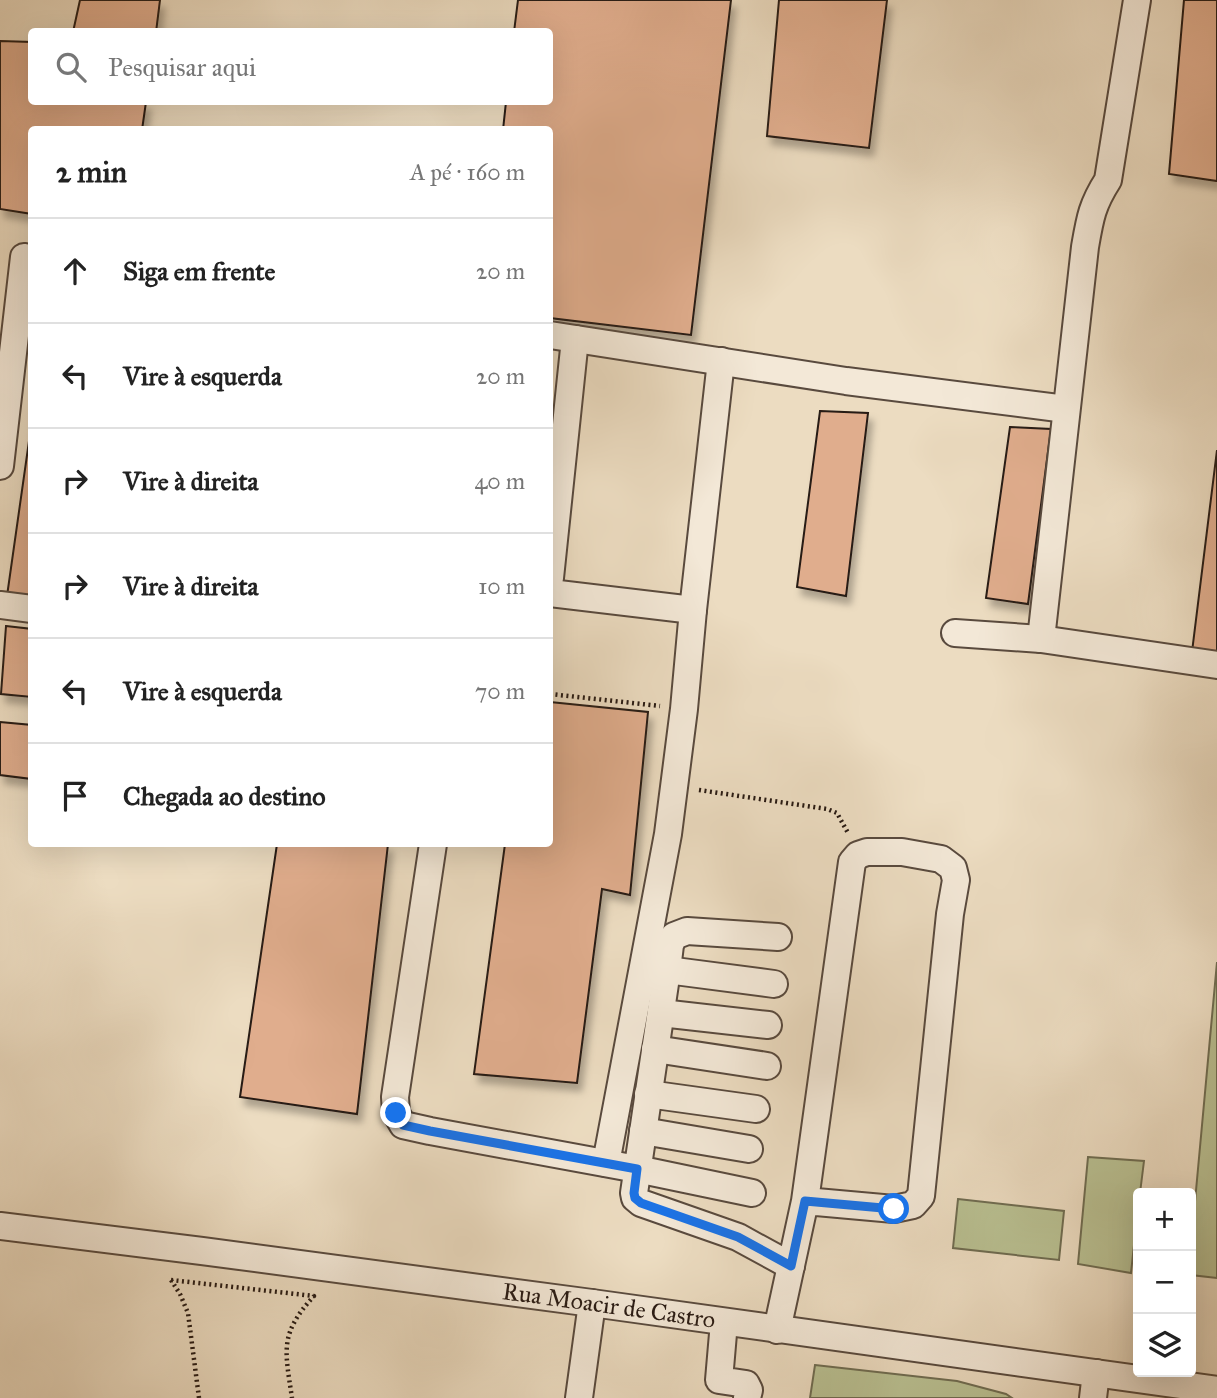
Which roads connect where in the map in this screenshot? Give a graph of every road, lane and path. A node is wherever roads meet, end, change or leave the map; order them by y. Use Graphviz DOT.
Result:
graph roads {
  1 [pos="1137,0"];
  2 [pos="19,256"];
  3 [pos="562,337"];
  4 [pos="721,361"];
  5 [pos="1066,409"];
  6 [pos="0,467"];
  7 [pos="553,518"];
  8 [pos="553,593"];
  9 [pos="0,605"];
  10 [pos="28,608"];
  11 [pos="693,610"];
  12 [pos="955,633"];
  13 [pos="1041,639"];
  14 [pos="1217,665"];
  15 [pos="553,694"];
  16 [pos="684,709"];
  17 [pos="674,786"];
  18 [pos="433,847"];
  19 [pos="858,855"];
  20 [pos="778,937"];
  21 [pos="667,970"];
  22 [pos="775,984"];
  23 [pos="661,1013"];
  24 [pos="768,1025"];
  25 [pos="655,1049"];
  26 [pos="767,1066"];
  27 [pos="648,1094"];
  28 [pos="755,1109"];
  29 [pos="643,1131"];
  30 [pos="749,1149"];
  31 [pos="606,1163"];
  32 [pos="637,1169"];
  33 [pos="752,1193"];
  34 [pos="805,1201"];
  35 [pos="0,1226"];
  36 [pos="791,1266"];
  37 [pos="592,1303"];
  38 [pos="724,1322"];
  39 [pos="777,1329"];
  40 [pos="1095,1385"];
  41 [pos="1217,1390"];
  42 [pos="199,1398"];
  43 [pos="292,1398"];
  44 [pos="579,1398"];
  45 [pos="747,1398"];
  1 -- 5 [label="street"];
  2 -- 6 [label="street"];
  3 -- 4 [label="street"];
  3 -- 7 [label="street"];
  4 -- 5 [label="street"];
  4 -- 11 [label="street"];
  5 -- 13 [label="street"];
  8 -- 11 [label="street"];
  9 -- 10 [label="street"];
  11 -- 16 [label="street"];
  12 -- 13 [label="street"];
  13 -- 14 [label="street"];
  15 -- 16 [label="path"];
  16 -- 17 [label="street"];
  17 -- 19 [label="path"];
  17 -- 31 [label="street"];
  18 -- 31 [label="street"];
  19 -- 34 [label="street"];
  19 -- 34 [label="street"];
  20 -- 21 [label="street"];
  21 -- 22 [label="street"];
  21 -- 23 [label="street"];
  23 -- 24 [label="street"];
  23 -- 25 [label="street"];
  25 -- 26 [label="street"];
  25 -- 27 [label="street"];
  27 -- 28 [label="street"];
  27 -- 29 [label="street"];
  29 -- 30 [label="street"];
  29 -- 32 [label="street"];
  31 -- 32 [label="street"];
  32 -- 33 [label="street"];
  32 -- 36 [label="street"];
  34 -- 36 [label="street"];
  35 -- 37 [label="street, Rua Moacir de Castro"];
  36 -- 39 [label="street"];
  37 -- 38 [label="street, Rua Moacir de Castro"];
  37 -- 44 [label="street"];
  38 -- 39 [label="street, Rua Moacir de Castro"];
  38 -- 45 [label="street"];
  39 -- 40 [label="street, Rua Moacir de Castro"];
  40 -- 41 [label="street, Rua Moacir de Castro"];
  42 -- 43 [label="path"];
}
